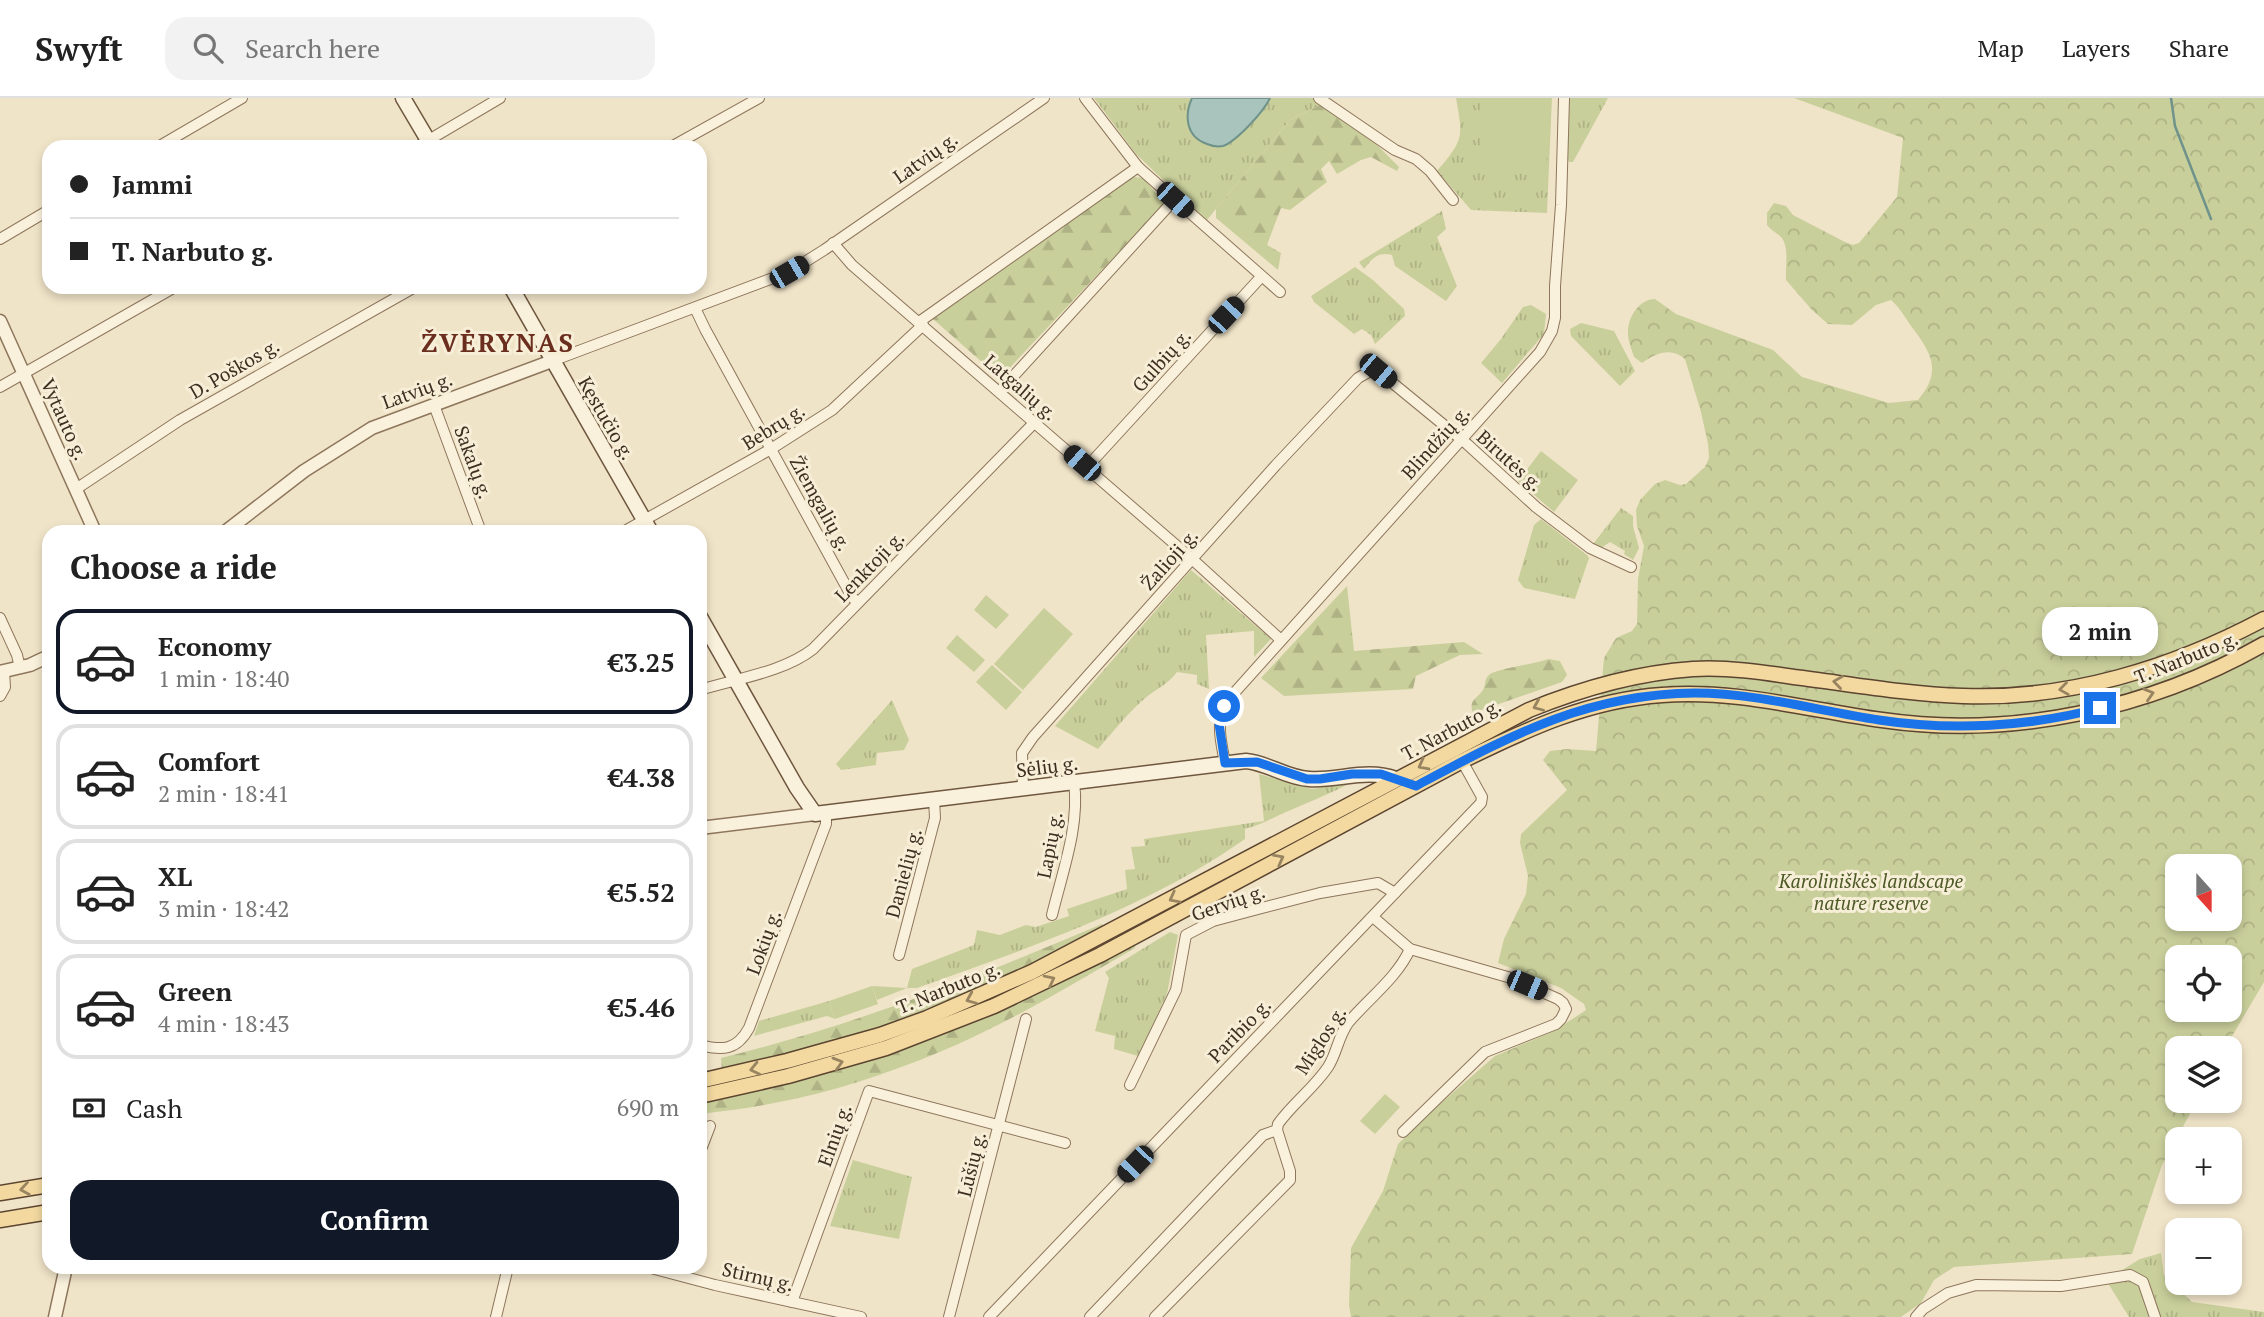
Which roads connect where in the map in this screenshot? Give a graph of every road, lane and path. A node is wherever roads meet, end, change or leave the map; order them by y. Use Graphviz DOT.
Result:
graph roads {
  1 [pos="242,98"];
  2 [pos="403,98"];
  3 [pos="500,98"];
  4 [pos="759,98"];
  5 [pos="1044,98"];
  6 [pos="1085,98"];
  7 [pos="1319,98"];
  8 [pos="1564,98"];
  9 [pos="170,140"];
  10 [pos="424,140"];
  11 [pos="434,140"];
  12 [pos="684,140"];
  13 [pos="1138,167"];
  14 [pos="1175,200"];
  15 [pos="1453,200"];
  16 [pos="42,214"];
  17 [pos="0,239"];
  18 [pos="833,243"];
  19 [pos="1261,277"];
  20 [pos="1280,292"];
  21 [pos="163,294"];
  22 [pos="403,294"];
  23 [pos="515,294"];
  24 [pos="695,308"];
  25 [pos="0,321"];
  26 [pos="921,324"];
  27 [pos="552,361"];
  28 [pos="1372,369"];
  29 [pos="23,374"];
  30 [pos="0,387"];
  31 [pos="1000,391"];
  32 [pos="434,405"];
  33 [pos="1035,422"];
  34 [pos="1461,439"];
  35 [pos="771,449"];
  36 [pos="1087,467"];
  37 [pos="76,489"];
  38 [pos="92,525"];
  39 [pos="235,525"];
  40 [pos="478,525"];
  41 [pos="647,525"];
  42 [pos="650,525"];
  43 [pos="1192,559"];
  44 [pos="1631,567"];
  45 [pos="857,602"];
  46 [pos="0,618"];
  47 [pos="2264,619"];
  48 [pos="707,629"];
  49 [pos="1281,640"];
  50 [pos="2264,644"];
  51 [pos="42,659"];
  52 [pos="20,668"];
  53 [pos="2,672"];
  54 [pos="735,679"];
  55 [pos="707,688"];
  56 [pos="0,696"];
  57 [pos="1462,761"];
  58 [pos="1225,763"];
  59 [pos="1396,779"];
  60 [pos="1074,782"];
  61 [pos="1416,786"];
  62 [pos="1023,788"];
  63 [pos="934,799"];
  64 [pos="821,813"];
  65 [pos="707,827"];
  66 [pos="1395,893"];
  67 [pos="1052,915"];
  68 [pos="1373,916"];
  69 [pos="1410,949"];
  70 [pos="900,955"];
  71 [pos="1026,1019"];
  72 [pos="707,1046"];
  73 [pos="707,1079"];
  74 [pos="1130,1085"];
  75 [pos="707,1094"];
  76 [pos="999,1125"];
  77 [pos="710,1126"];
  78 [pos="1277,1130"];
  79 [pos="1403,1132"];
  80 [pos="707,1134"];
  81 [pos="1065,1143"];
  82 [pos="42,1186"];
  83 [pos="0,1192"];
  84 [pos="42,1213"];
  85 [pos="0,1220"];
  86 [pos="64,1274"];
  87 [pos="506,1274"];
  88 [pos="678,1274"];
  89 [pos="792,1302"];
  90 [pos="1164,1309"];
  91 [pos="55,1317"];
  92 [pos="496,1317"];
  93 [pos="861,1317"];
  94 [pos="949,1317"];
  95 [pos="989,1317"];
  96 [pos="1090,1317"];
  97 [pos="1155,1317"];
  98 [pos="1172,1317"];
  99 [pos="1916,1317"];
  100 [pos="2155,1317"];
  1 -- 9 [label="street"];
  2 -- 10 [label="main road"];
  3 -- 11 [label="street"];
  4 -- 12 [label="street"];
  5 -- 18 [label="street, Latvių g."];
  6 -- 13 [label="street"];
  7 -- 15 [label="street"];
  8 -- 34 [label="street, Blindžių g."];
  13 -- 14 [label="street"];
  13 -- 26 [label="street, Bebrų g."];
  14 -- 19 [label="street"];
  14 -- 31 [label="street"];
  16 -- 17 [label="street"];
  18 -- 24 [label="street, Latvių g."];
  18 -- 26 [label="street, Latgalių g."];
  19 -- 20 [label="street"];
  19 -- 36 [label="street, Gulbių g."];
  21 -- 29 [label="street"];
  22 -- 37 [label="street, D. Poškos g."];
  23 -- 27 [label="main road, Kęstučio g."];
  24 -- 27 [label="street, Latvių g."];
  24 -- 35 [label="street, Žiemgalių g."];
  25 -- 29 [label="street, Vytauto g."];
  26 -- 31 [label="street, Latgalių g."];
  26 -- 35 [label="street, Bebrų g."];
  27 -- 32 [label="street, Latvių g."];
  27 -- 41 [label="main road, Kęstučio g."];
  28 -- 34 [label="street, Birutės g."];
  28 -- 43 [label="street, Žalioji g."];
  29 -- 30 [label="street"];
  29 -- 37 [label="street, Vytauto g."];
  31 -- 33 [label="street, Latgalių g."];
  32 -- 39 [label="street, Latvių g."];
  32 -- 40 [label="street, Sakalų g."];
  33 -- 36 [label="street, Latgalių g."];
  33 -- 45 [label="street, Lenktoji g."];
  34 -- 44 [label="street, Birutės g."];
  34 -- 49 [label="street, Blindžių g."];
  35 -- 42 [label="street, Bebrų g."];
  35 -- 45 [label="street, Žiemgalių g."];
  36 -- 43 [label="street, Latgalių g."];
  37 -- 38 [label="street, Vytauto g."];
  43 -- 49 [label="street, Latgalių g."];
  43 -- 62 [label="street, Žalioji g."];
  45 -- 54 [label="street, Lenktoji g."];
  46 -- 52 [label="street"];
  47 -- 59 [label="main road, T. Narbuto g., one-way"];
  48 -- 54 [label="main road"];
  49 -- 58 [label="street, Blindžių g."];
  57 -- 50 [label="main road, T. Narbuto g., one-way"];
  51 -- 52 [label="street"];
  52 -- 53 [label="street"];
  53 -- 56 [label="street"];
  54 -- 55 [label="street, Lenktoji g."];
  54 -- 64 [label="main road"];
  57 -- 61 [label="main road, T. Narbuto g."];
  57 -- 66 [label="street, Paribio g."];
  58 -- 59 [label="main road, Sėlių g."];
  58 -- 60 [label="main road, Sėlių g."];
  59 -- 61 [label="main road"];
  59 -- 73 [label="main road, T. Narbuto g., one-way"];
  60 -- 62 [label="main road, Sėlių g."];
  60 -- 67 [label="street, Lapių g."];
  75 -- 61 [label="main road, T. Narbuto g., one-way"];
  62 -- 63 [label="main road, Sėlių g."];
  63 -- 64 [label="main road, Sėlių g."];
  63 -- 70 [label="street, Danielių g."];
  64 -- 65 [label="street, Sėlių g."];
  64 -- 72 [label="street, Lokių g."];
  66 -- 68 [label="street, Paribio g."];
  66 -- 74 [label="street, Gervių g."];
  68 -- 69 [label="street"];
  68 -- 95 [label="street, Paribio g."];
  69 -- 78 [label="street, Miglos g."];
  69 -- 79 [label="street"];
  71 -- 76 [label="street, Lūšių g."];
  76 -- 81 [label="street, Elnių g."];
  76 -- 89 [label="street, Elnių g."];
  76 -- 94 [label="street, Lūšių g."];
  77 -- 80 [label="street"];
  78 -- 90 [label="street"];
  78 -- 96 [label="street"];
  82 -- 83 [label="main road, one-way"];
  84 -- 85 [label="main road"];
  86 -- 91 [label="street"];
  87 -- 92 [label="street"];
  88 -- 89 [label="street, Stirnų g."];
  89 -- 93 [label="street, Stirnų g."];
  90 -- 97 [label="street"];
  90 -- 98 [label="street"];
  99 -- 100 [label="street"];
}
